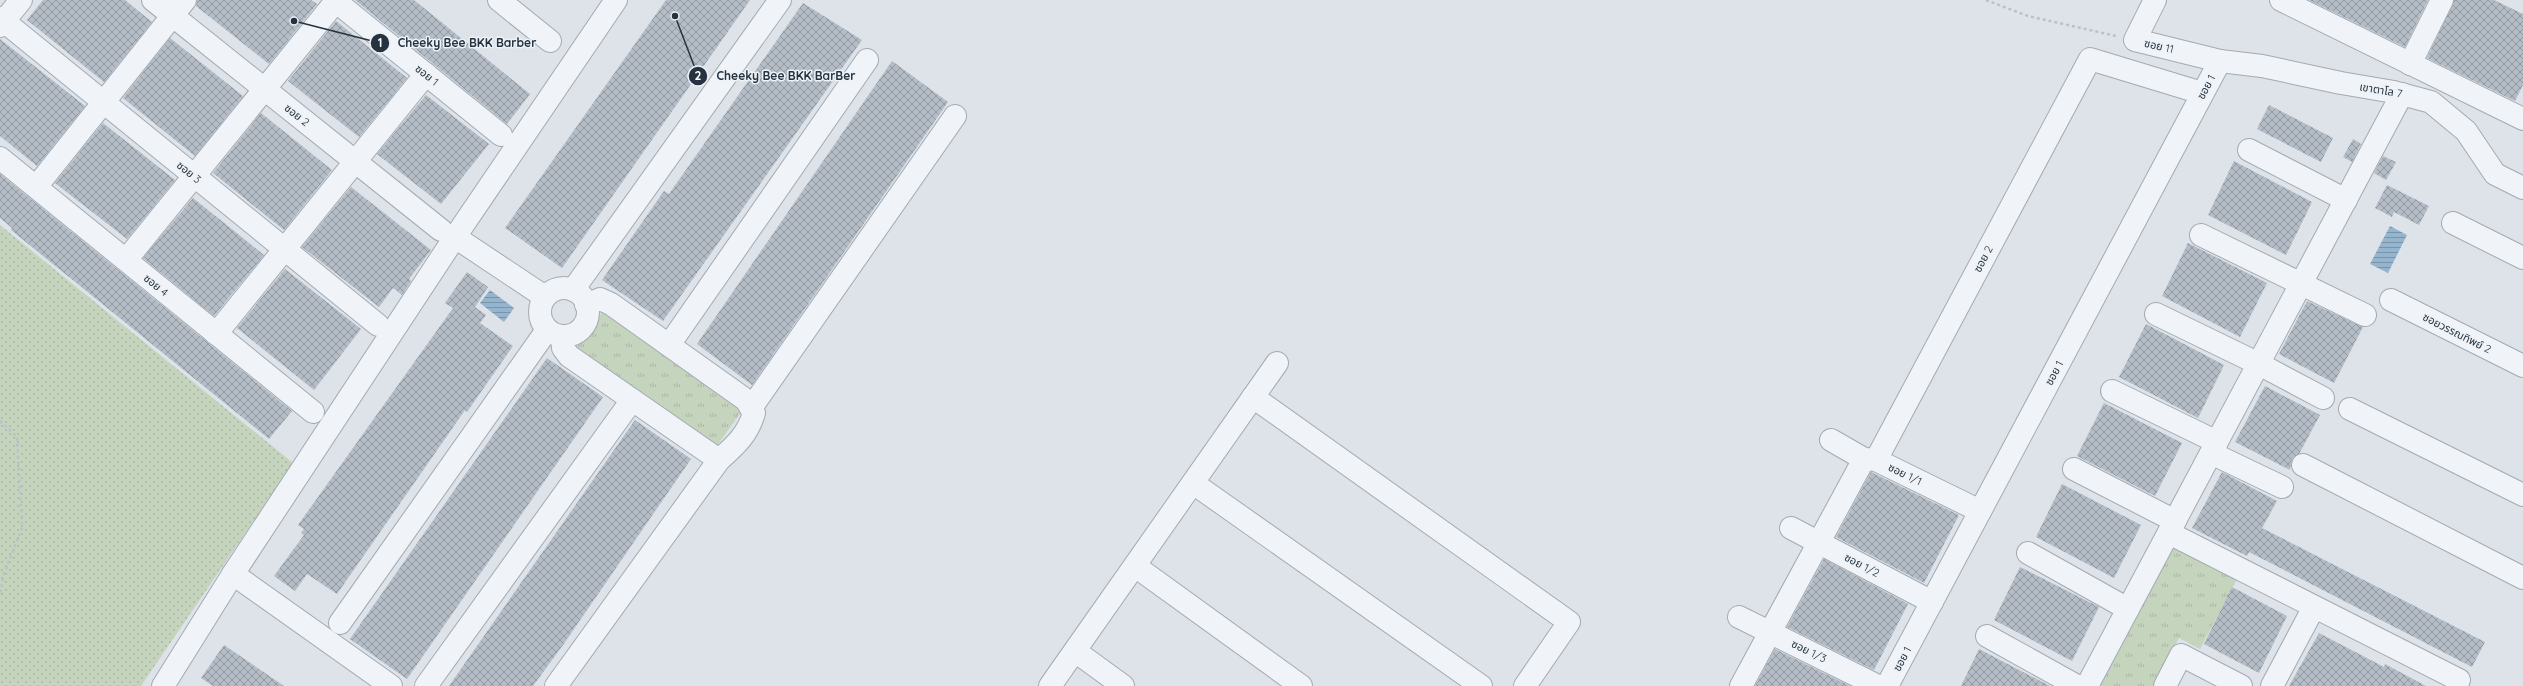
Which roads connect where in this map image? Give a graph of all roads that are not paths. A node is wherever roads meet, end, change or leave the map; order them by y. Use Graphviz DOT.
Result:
graph roads {
  1 [pos="21,0"];
  2 [pos="152,0"];
  3 [pos="499,0"];
  4 [pos="616,0"];
  5 [pos="780,0"];
  6 [pos="2154,0"];
  7 [pos="2281,0"];
  8 [pos="2442,0"];
  9 [pos="335,1"];
  10 [pos="2304,5"];
  11 [pos="179,8"];
  12 [pos="1,22"];
  13 [pos="550,41"];
  14 [pos="2212,58"];
  15 [pos="868,60"];
  16 [pos="2410,64"];
  17 [pos="426,74"];
  18 [pos="264,89"];
  19 [pos="2195,91"];
  20 [pos="2402,94"];
  21 [pos="104,102"];
  22 [pos="2520,111"];
  23 [pos="955,116"];
  24 [pos="501,135"];
  25 [pos="2249,150"];
  26 [pos="0,158"];
  27 [pos="355,162"];
  28 [pos="194,176"];
  29 [pos="36,187"];
  30 [pos="2523,188"];
  31 [pos="2346,200"];
  32 [pos="2453,223"];
  33 [pos="448,233"];
  34 [pos="2201,235"];
  35 [pos="285,250"];
  36 [pos="2523,258"];
  37 [pos="126,260"];
  38 [pos="2302,284"];
  39 [pos="545,297"];
  40 [pos="580,298"];
  41 [pos="2392,300"];
  42 [pos="2156,314"];
  43 [pos="2365,315"];
  44 [pos="378,325"];
  45 [pos="554,333"];
  46 [pos="216,334"];
  47 [pos="669,345"];
  48 [pos="1277,363"];
  49 [pos="2259,364"];
  50 [pos="2523,366"];
  51 [pos="2112,391"];
  52 [pos="1253,397"];
  53 [pos="2323,398"];
  54 [pos="632,400"];
  55 [pos="752,408"];
  56 [pos="2350,409"];
  57 [pos="313,412"];
  58 [pos="1831,440"];
  59 [pos="2214,448"];
  60 [pos="1870,459"];
  61 [pos="720,460"];
  62 [pos="2303,465"];
  63 [pos="2074,469"];
  64 [pos="1193,483"];
  65 [pos="2282,487"];
  66 [pos="2523,495"];
  67 [pos="1980,511"];
  68 [pos="2172,527"];
  69 [pos="1792,528"];
  70 [pos="1819,542"];
  71 [pos="2028,553"];
  72 [pos="1135,566"];
  73 [pos="233,574"];
  74 [pos="2523,578"];
  75 [pos="1932,602"];
  76 [pos="2314,607"];
  77 [pos="2128,609"];
  78 [pos="1739,617"];
  79 [pos="340,623"];
  80 [pos="1770,632"];
  81 [pos="1987,636"];
  82 [pos="1075,651"];
  83 [pos="2459,680"];
  84 [pos="169,684"];
  85 [pos="391,686"];
  86 [pos="426,686"];
  87 [pos="556,686"];
  88 [pos="1050,686"];
  89 [pos="1123,686"];
  90 [pos="1301,686"];
  91 [pos="1481,686"];
  92 [pos="1525,686"];
  93 [pos="1741,686"];
  94 [pos="1878,686"];
  95 [pos="1888,686"];
  96 [pos="2076,686"];
  97 [pos="2087,686"];
  98 [pos="2165,686"];
  99 [pos="2241,686"];
  100 [pos="2272,686"];
  1 -- 12 [label="street"];
  2 -- 11 [label="street, ซอย 2"];
  3 -- 13 [label="street"];
  4 -- 33 [label="street"];
  5 -- 40 [label="street"];
  6 -- 14 [label="street, ซอย 11"];
  7 -- 10 [label="street"];
  8 -- 16 [label="street"];
  9 -- 17 [label="street, ซอย 1"];
  9 -- 18 [label="street"];
  10 -- 16 [label="street"];
  11 -- 18 [label="street, ซอย 2"];
  11 -- 21 [label="street"];
  12 -- 21 [label="street, ซอย 3"];
  14 -- 19 [label="street, ซอย 1"];
  14 -- 20 [label="street, เขาตาโล 7"];
  15 -- 47 [label="street"];
  16 -- 22 [label="street"];
  17 -- 24 [label="street, ซอย 1"];
  17 -- 27 [label="street"];
  18 -- 27 [label="street, ซอย 2"];
  18 -- 28 [label="street"];
  19 -- 60 [label="street, ซอย 2"];
  19 -- 67 [label="street, ซอย 1"];
  20 -- 30 [label="street, เขาตาโล 7"];
  20 -- 31 [label="street"];
  21 -- 28 [label="street, ซอย 3"];
  21 -- 29 [label="street"];
  23 -- 55 [label="street"];
  25 -- 31 [label="street"];
  26 -- 29 [label="street, ซอย 4"];
  27 -- 33 [label="street, ซอย 2"];
  27 -- 35 [label="street"];
  28 -- 35 [label="street, ซอย 3"];
  28 -- 37 [label="street"];
  29 -- 37 [label="street, ซอย 4"];
  31 -- 38 [label="street"];
  32 -- 36 [label="street"];
  33 -- 39 [label="street, ซอย 2"];
  33 -- 73 [label="street"];
  34 -- 38 [label="street"];
  35 -- 44 [label="street, ซอย 3"];
  35 -- 46 [label="street"];
  37 -- 46 [label="street, ซอย 4"];
  38 -- 43 [label="street"];
  38 -- 49 [label="street"];
  39 -- 40 [label="street"];
  39 -- 45 [label="street"];
  40 -- 45 [label="street"];
  40 -- 47 [label="street"];
  41 -- 50 [label="street, ซอยวรรณทิพย์ 2"];
  42 -- 49 [label="street"];
  45 -- 54 [label="street"];
  45 -- 79 [label="street"];
  46 -- 57 [label="street, ซอย 4"];
  47 -- 55 [label="street"];
  48 -- 52 [label="street"];
  49 -- 53 [label="street"];
  49 -- 59 [label="street"];
  51 -- 59 [label="street"];
  52 -- 64 [label="street"];
  52 -- 92 [label="street"];
  54 -- 61 [label="street"];
  54 -- 86 [label="street"];
  55 -- 61 [label="street"];
  56 -- 66 [label="street"];
  58 -- 60 [label="street, ซอย 1/1"];
  59 -- 65 [label="street"];
  59 -- 68 [label="street"];
  60 -- 67 [label="street, ซอย 1/1"];
  60 -- 70 [label="street, ซอย 2"];
  61 -- 87 [label="street"];
  62 -- 74 [label="street"];
  63 -- 68 [label="street"];
  64 -- 72 [label="street"];
  64 -- 91 [label="street"];
  67 -- 75 [label="street, ซอย 1"];
  68 -- 76 [label="street"];
  68 -- 77 [label="street"];
  69 -- 70 [label="street, ซอย 1/2"];
  70 -- 75 [label="street, ซอย 1/2"];
  70 -- 80 [label="street, ซอย 2"];
  71 -- 77 [label="street"];
  72 -- 82 [label="street"];
  72 -- 90 [label="street"];
  73 -- 84 [label="street"];
  73 -- 85 [label="street"];
  75 -- 95 [label="street, ซอย 1"];
  76 -- 83 [label="street"];
  76 -- 100 [label="street"];
  77 -- 97 [label="street"];
  78 -- 80 [label="street, ซอย 1/3"];
  80 -- 93 [label="street, ซอย 2"];
  80 -- 94 [label="street, ซอย 1/3"];
  81 -- 96 [label="street"];
  82 -- 88 [label="street"];
  82 -- 89 [label="street"];
  98 -- 99 [label="street"];
}
